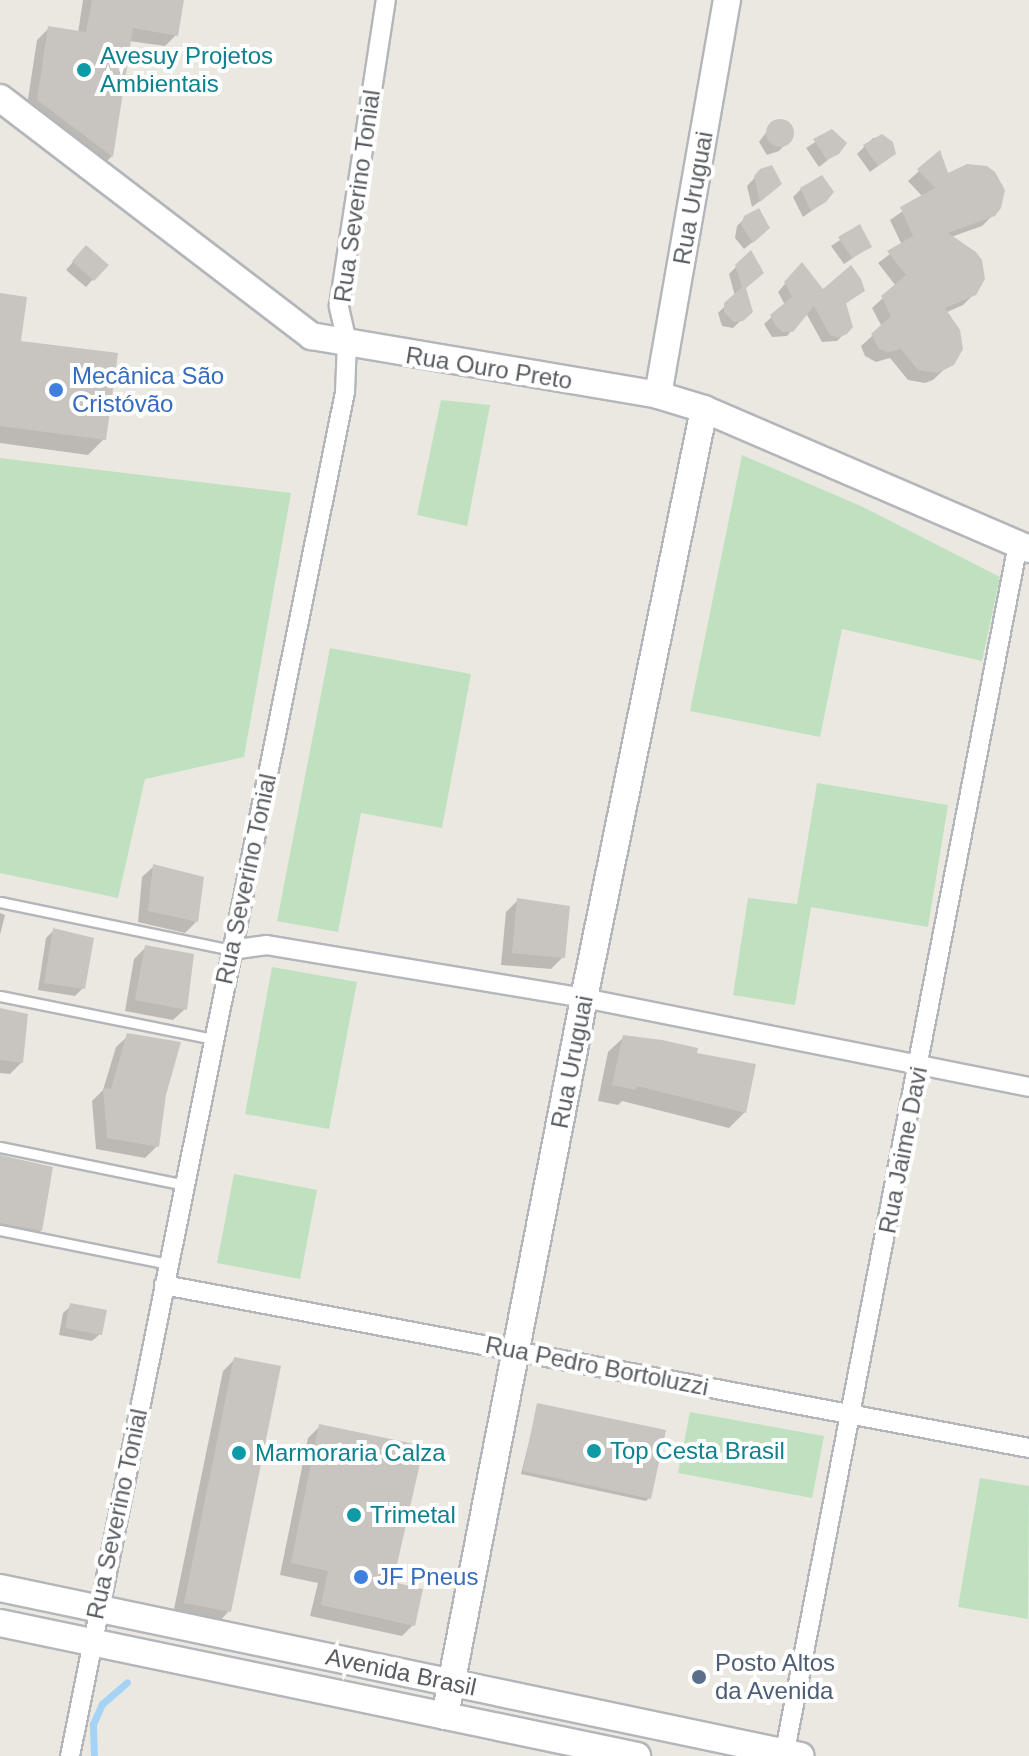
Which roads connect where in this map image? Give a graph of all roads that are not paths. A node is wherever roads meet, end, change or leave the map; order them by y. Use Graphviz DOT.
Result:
graph roads {
  1 [pos="386,0"];
  2 [pos="727,0"];
  3 [pos="0,98"];
  4 [pos="347,342"];
  5 [pos="658,395"];
  6 [pos="704,409"];
  7 [pos="1024,547"];
  8 [pos="0,902"];
  9 [pos="231,950"];
  10 [pos="0,996"];
  11 [pos="584,998"];
  12 [pos="213,1039"];
  13 [pos="919,1065"];
  14 [pos="1029,1087"];
  15 [pos="0,1147"];
  16 [pos="185,1185"];
  17 [pos="0,1230"];
  18 [pos="168,1264"];
  19 [pos="164,1285"];
  20 [pos="516,1351"];
  21 [pos="853,1415"];
  22 [pos="1029,1448"];
  23 [pos="0,1588"];
  24 [pos="97,1608"];
  25 [pos="0,1623"];
  26 [pos="91,1642"];
  27 [pos="451,1682"];
  28 [pos="445,1716"];
  29 [pos="790,1755"];
  30 [pos="70,1756"];
  31 [pos="637,1756"];
  1 -- 4 [label="street, Rua Severino Tonial"];
  2 -- 5 [label="street, Rua Uruguai"];
  3 -- 4 [label="street, Rua Ouro Preto"];
  4 -- 5 [label="street, Rua Ouro Preto"];
  4 -- 9 [label="street, Rua Severino Tonial"];
  5 -- 6 [label="street, Rua Ouro Preto"];
  6 -- 7 [label="street, Rua Ouro Preto"];
  6 -- 11 [label="street, Rua Uruguai"];
  7 -- 13 [label="street, Rua Jaime Davi"];
  8 -- 9 [label="lane"];
  9 -- 11 [label="street"];
  9 -- 12 [label="street, Rua Severino Tonial"];
  10 -- 12 [label="lane"];
  11 -- 13 [label="street"];
  11 -- 20 [label="street, Rua Uruguai"];
  12 -- 16 [label="street, Rua Severino Tonial"];
  13 -- 14 [label="street"];
  13 -- 21 [label="street, Rua Jaime Davi"];
  15 -- 16 [label="lane"];
  16 -- 18 [label="street, Rua Severino Tonial"];
  17 -- 18 [label="lane"];
  18 -- 19 [label="street, Rua Severino Tonial"];
  19 -- 20 [label="street, Rua Pedro Bortoluzzi"];
  19 -- 24 [label="street, Rua Severino Tonial"];
  20 -- 21 [label="street, Rua Pedro Bortoluzzi"];
  20 -- 27 [label="street, Rua Uruguai"];
  21 -- 22 [label="street, Rua Pedro Bortoluzzi"];
  21 -- 29 [label="street, Rua Jaime Davi"];
  23 -- 24 [label="street, Avenida Brasil"];
  24 -- 26 [label="street, Rua Severino Tonial"];
  24 -- 27 [label="street, Avenida Brasil"];
  25 -- 26 [label="street, Avenida Brasil"];
  26 -- 28 [label="street, Avenida Brasil"];
  26 -- 30 [label="street, Rua Severino Tonial"];
  27 -- 28 [label="street, Rua Uruguai"];
  27 -- 29 [label="street, Avenida Brasil"];
  28 -- 31 [label="street, Avenida Brasil"];
}
